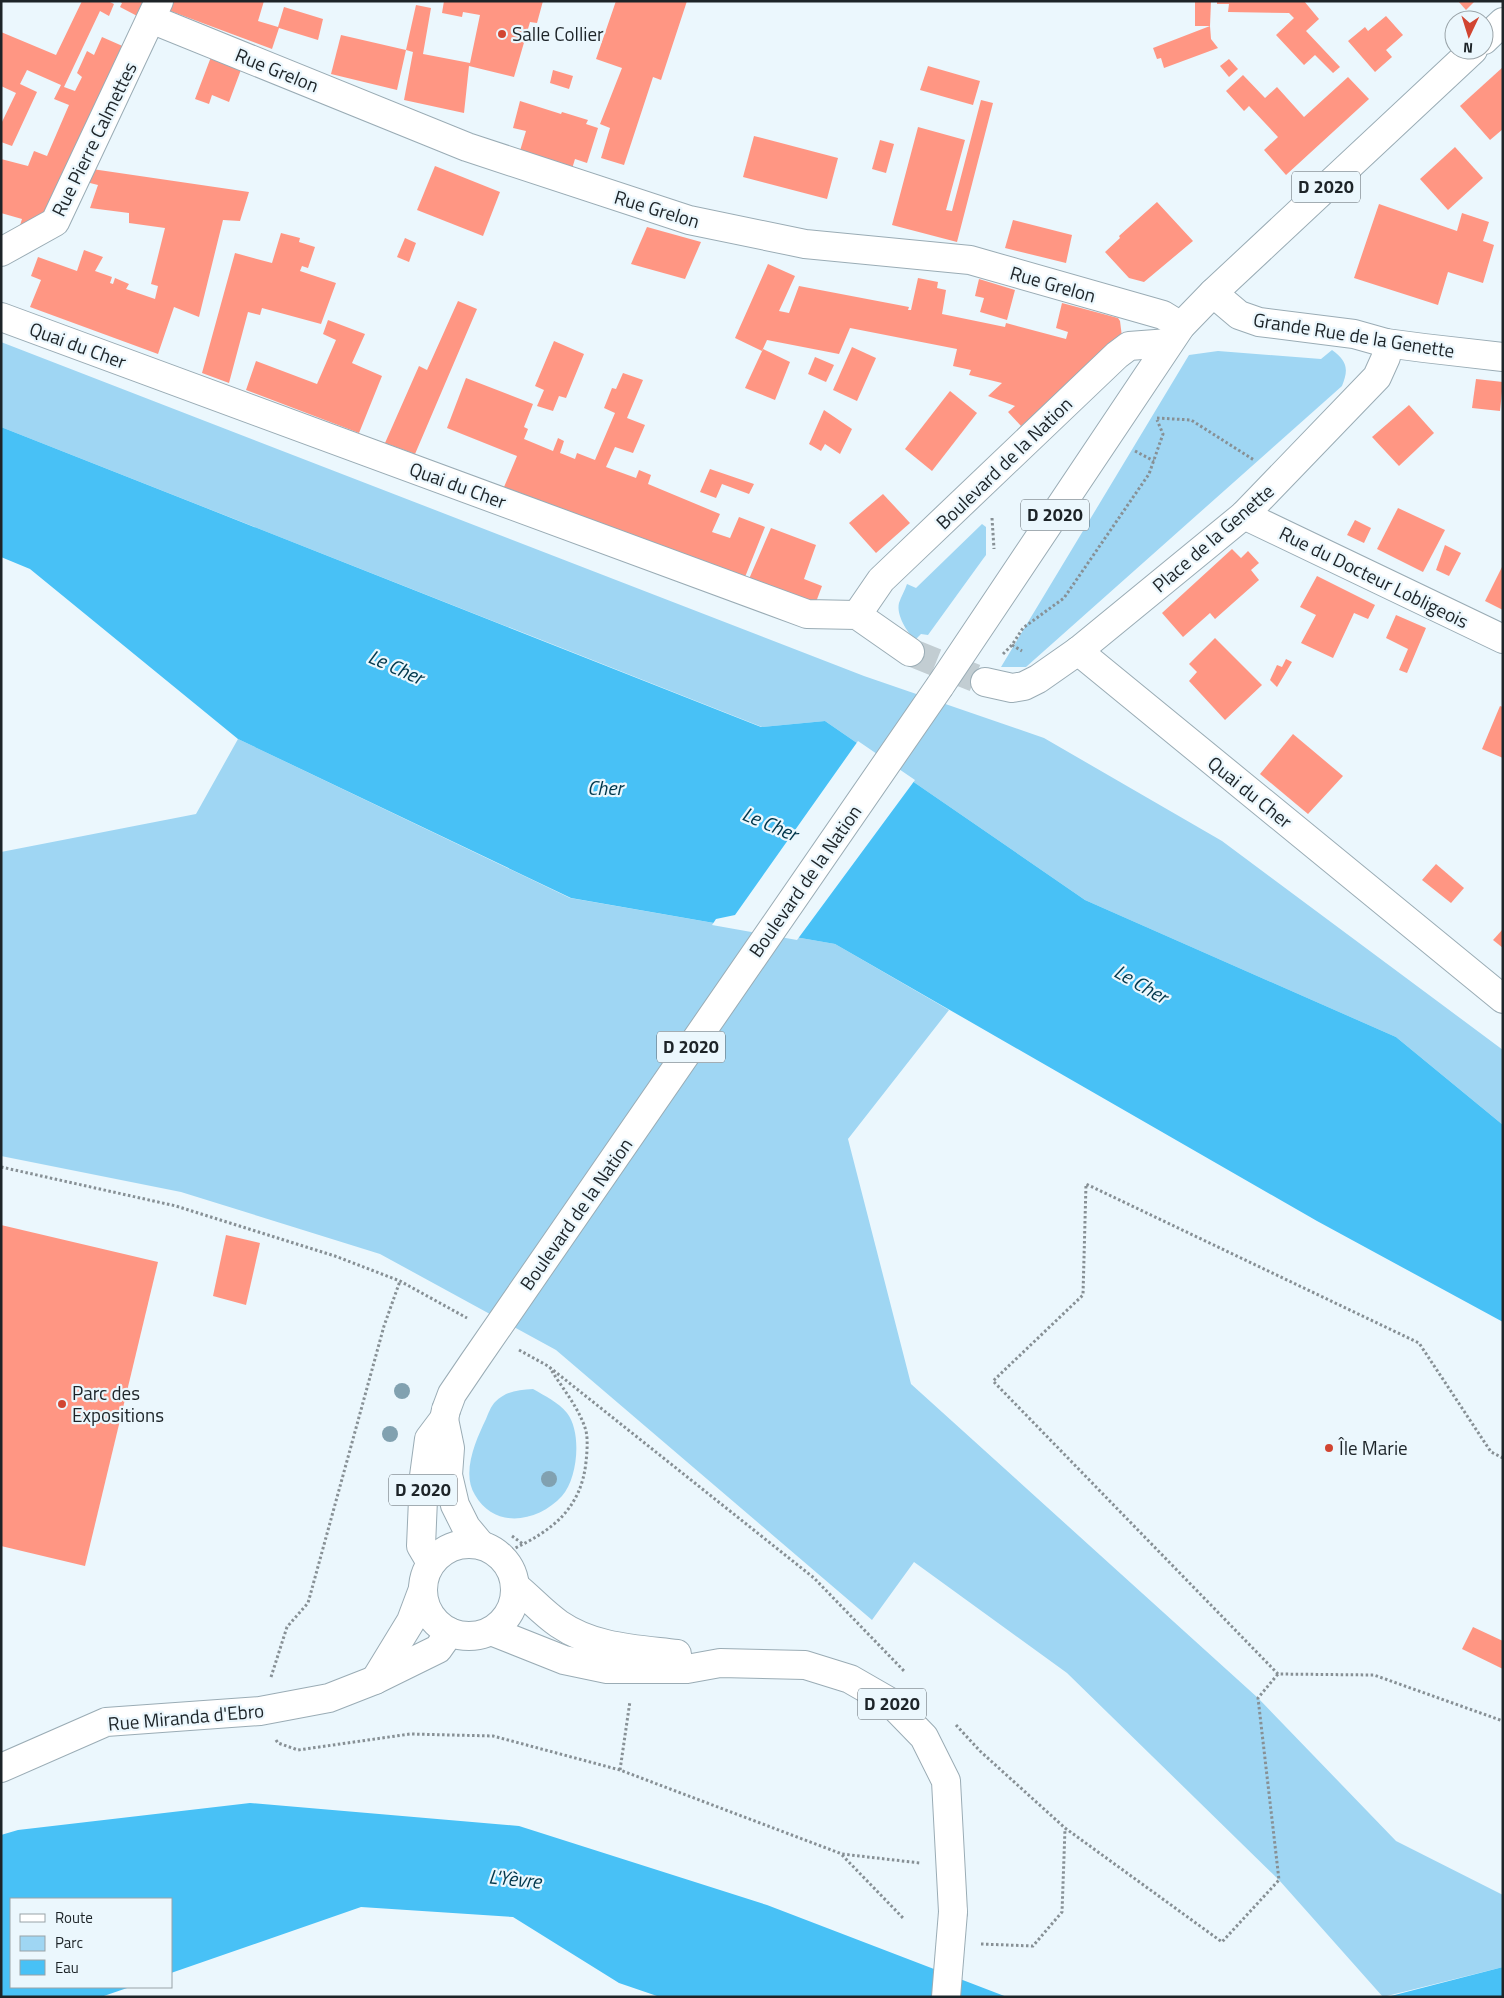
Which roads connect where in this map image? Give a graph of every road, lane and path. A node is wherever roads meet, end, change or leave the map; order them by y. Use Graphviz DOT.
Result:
graph roads {
  1 [pos="155,10"];
  2 [pos="1462,60"];
  3 [pos="1,252"];
  4 [pos="1214,294"];
  5 [pos="1,317"];
  6 [pos="1175,335"];
  7 [pos="1386,342"];
  8 [pos="1503,357"];
  9 [pos="1152,414"];
  10 [pos="1157,418"];
  11 [pos="1131,449"];
  12 [pos="1154,461"];
  13 [pos="1278,480"];
  14 [pos="992,515"];
  15 [pos="1244,515"];
  16 [pos="994,552"];
  17 [pos="857,615"];
  18 [pos="1503,640"];
  19 [pos="1012,645"];
  20 [pos="1078,651"];
  21 [pos="910,652"];
  22 [pos="985,682"];
  23 [pos="1503,999"];
  24 [pos="1,1167"];
  25 [pos="400,1282"];
  26 [pos="456,1312"];
  27 [pos="525,1353"];
  28 [pos="548,1366"];
  29 [pos="445,1414"];
  30 [pos="1503,1458"];
  31 [pos="523,1544"];
  32 [pos="481,1545"];
  33 [pos="431,1564"];
  34 [pos="515,1586"];
  35 [pos="423,1589"];
  36 [pos="490,1631"];
  37 [pos="450,1632"];
  38 [pos="720,1663"];
  39 [pos="1278,1674"];
  40 [pos="911,1679"];
  41 [pos="375,1680"];
  42 [pos="631,1692"];
  43 [pos="260,1711"];
  44 [pos="1503,1721"];
  45 [pos="952,1722"];
  46 [pos="1,1768"];
  47 [pos="620,1770"];
  48 [pos="1066,1828"];
  49 [pos="842,1854"];
  50 [pos="951,1867"];
  51 [pos="904,1919"];
  52 [pos="976,1943"];
  53 [pos="946,1997"];
  1 -- 3 [label="street, Rue Pierre Calmettes"];
  1 -- 6 [label="street, Rue Grelon"];
  2 -- 4 [label="street, Boulevard de la Nation / D 2020"];
  4 -- 6 [label="street, Boulevard de la Nation / D 2020"];
  4 -- 7 [label="street, Grande Rue de la Genette"];
  5 -- 17 [label="street, Quai du Cher"];
  6 -- 17 [label="street, Boulevard de la Nation"];
  6 -- 29 [label="street, Boulevard de la Nation / D 2020, bridge"];
  7 -- 8 [label="street, Grande Rue de la Genette"];
  7 -- 13 [label="street, Place de la Genette"];
  9 -- 10 [label="path"];
  10 -- 12 [label="path"];
  10 -- 13 [label="path"];
  11 -- 12 [label="path"];
  12 -- 19 [label="path"];
  13 -- 15 [label="street, Place de la Genette"];
  14 -- 16 [label="path"];
  15 -- 18 [label="street, Rue du Docteur Lobligeois"];
  15 -- 20 [label="street, Place de la Genette"];
  17 -- 21 [label="street"];
  20 -- 22 [label="street"];
  20 -- 23 [label="street, Quai du Cher"];
  24 -- 25 [label="path"];
  25 -- 26 [label="path"];
  25 -- 43 [label="path"];
  27 -- 28 [label="path"];
  28 -- 31 [label="path"];
  28 -- 40 [label="path"];
  29 -- 32 [label="street, D 2020"];
  29 -- 33 [label="street, D 2020"];
  30 -- 39 [label="path"];
  32 -- 33 [label="street"];
  32 -- 34 [label="street"];
  33 -- 35 [label="street"];
  34 -- 36 [label="street"];
  34 -- 38 [label="street, D 2020"];
  35 -- 37 [label="street"];
  35 -- 41 [label="street"];
  36 -- 37 [label="street"];
  36 -- 38 [label="street, D 2020"];
  37 -- 41 [label="street, Rue Miranda d'Ebro"];
  38 -- 50 [label="street, D 2020"];
  39 -- 44 [label="path"];
  39 -- 48 [label="path"];
  41 -- 43 [label="street, Rue Miranda d'Ebro"];
  42 -- 47 [label="path"];
  43 -- 46 [label="street, Rue Miranda d'Ebro"];
  43 -- 47 [label="path"];
  45 -- 48 [label="path"];
  47 -- 49 [label="path"];
  48 -- 52 [label="path"];
  49 -- 50 [label="path"];
  49 -- 51 [label="path"];
  50 -- 53 [label="street, D 2020, bridge"];
}
